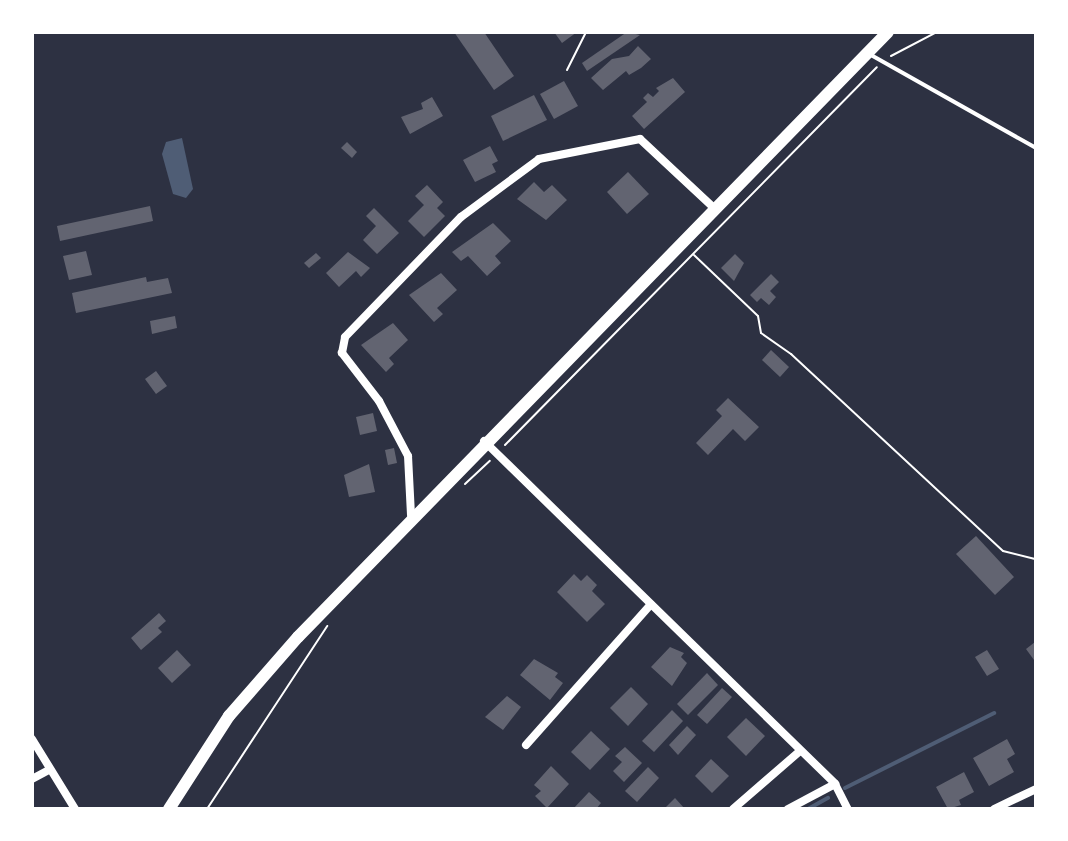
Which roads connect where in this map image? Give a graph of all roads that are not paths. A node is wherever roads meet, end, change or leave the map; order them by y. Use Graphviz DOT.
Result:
graph roads {
  1 [pos="888,32"];
  2 [pos="868,52"];
  3 [pos="1036,148"];
  4 [pos="714,208"];
  5 [pos="484,441"];
  6 [pos="411,515"];
  7 [pos="651,604"];
  8 [pos="32,739"];
  9 [pos="526,745"];
  10 [pos="800,751"];
  11 [pos="49,770"];
  12 [pos="32,779"];
  13 [pos="835,784"];
  14 [pos="1036,789"];
  15 [pos="75,809"];
  16 [pos="169,809"];
  17 [pos="733,809"];
  18 [pos="788,809"];
  19 [pos="848,809"];
  20 [pos="994,809"];
  1 -- 2 [label="main road"];
  2 -- 3 [label="lane"];
  2 -- 4 [label="main road"];
  4 -- 5 [label="main road"];
  4 -- 6 [label="street"];
  5 -- 6 [label="main road"];
  5 -- 7 [label="street"];
  6 -- 16 [label="main road"];
  7 -- 9 [label="street"];
  7 -- 10 [label="street"];
  8 -- 11 [label="street"];
  10 -- 13 [label="street"];
  10 -- 17 [label="street"];
  11 -- 12 [label="street"];
  11 -- 15 [label="street"];
  13 -- 18 [label="street"];
  13 -- 19 [label="street"];
  14 -- 20 [label="street"];
}
